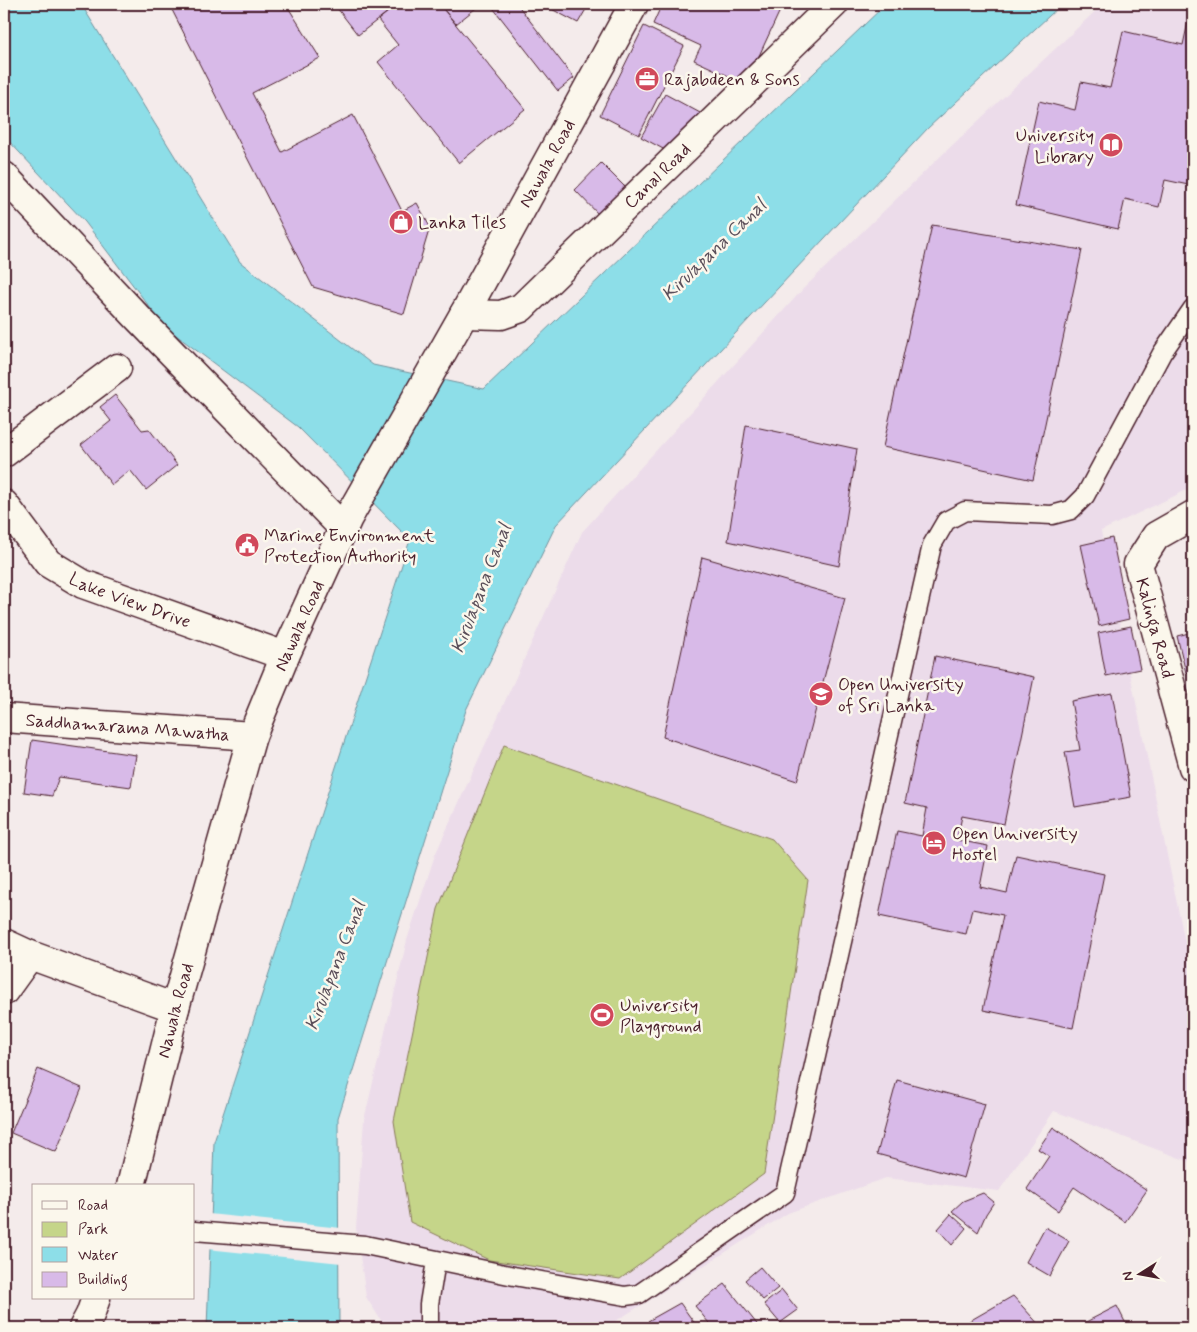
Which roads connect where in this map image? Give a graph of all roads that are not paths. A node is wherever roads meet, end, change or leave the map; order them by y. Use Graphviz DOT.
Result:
graph roads {
  1 [pos="634,4"];
  2 [pos="834,4"];
  3 [pos="4,176"];
  4 [pos="1193,308"];
  5 [pos="464,314"];
  6 [pos="117,368"];
  7 [pos="4,453"];
  8 [pos="4,504"];
  9 [pos="1193,515"];
  10 [pos="346,523"];
  11 [pos="285,656"];
  12 [pos="4,718"];
  13 [pos="252,736"];
  14 [pos="1193,767"];
  15 [pos="4,943"];
  16 [pos="30,955"];
  17 [pos="4,991"];
  18 [pos="175,1008"];
  19 [pos="131,1184"];
  20 [pos="195,1231"];
  21 [pos="436,1261"];
  22 [pos="95,1300"];
  23 [pos="83,1328"];
  24 [pos="429,1328"];
  1 -- 5 [label="street, Nawala Road"];
  2 -- 5 [label="street, Canal Road"];
  3 -- 10 [label="street"];
  4 -- 21 [label="lane"];
  5 -- 10 [label="street, Nawala Road"];
  6 -- 7 [label="street"];
  8 -- 11 [label="street, Lake View Drive"];
  9 -- 14 [label="street, Kalinga Road"];
  10 -- 11 [label="street, Nawala Road"];
  11 -- 13 [label="street, Nawala Road"];
  12 -- 13 [label="street, Saddhamarama Mawatha"];
  13 -- 18 [label="street, Nawala Road"];
  15 -- 16 [label="street"];
  16 -- 17 [label="street"];
  16 -- 18 [label="street"];
  18 -- 19 [label="street, Nawala Road"];
  20 -- 21 [label="lane"];
  21 -- 24 [label="lane"];
  22 -- 23 [label="street"];
}
